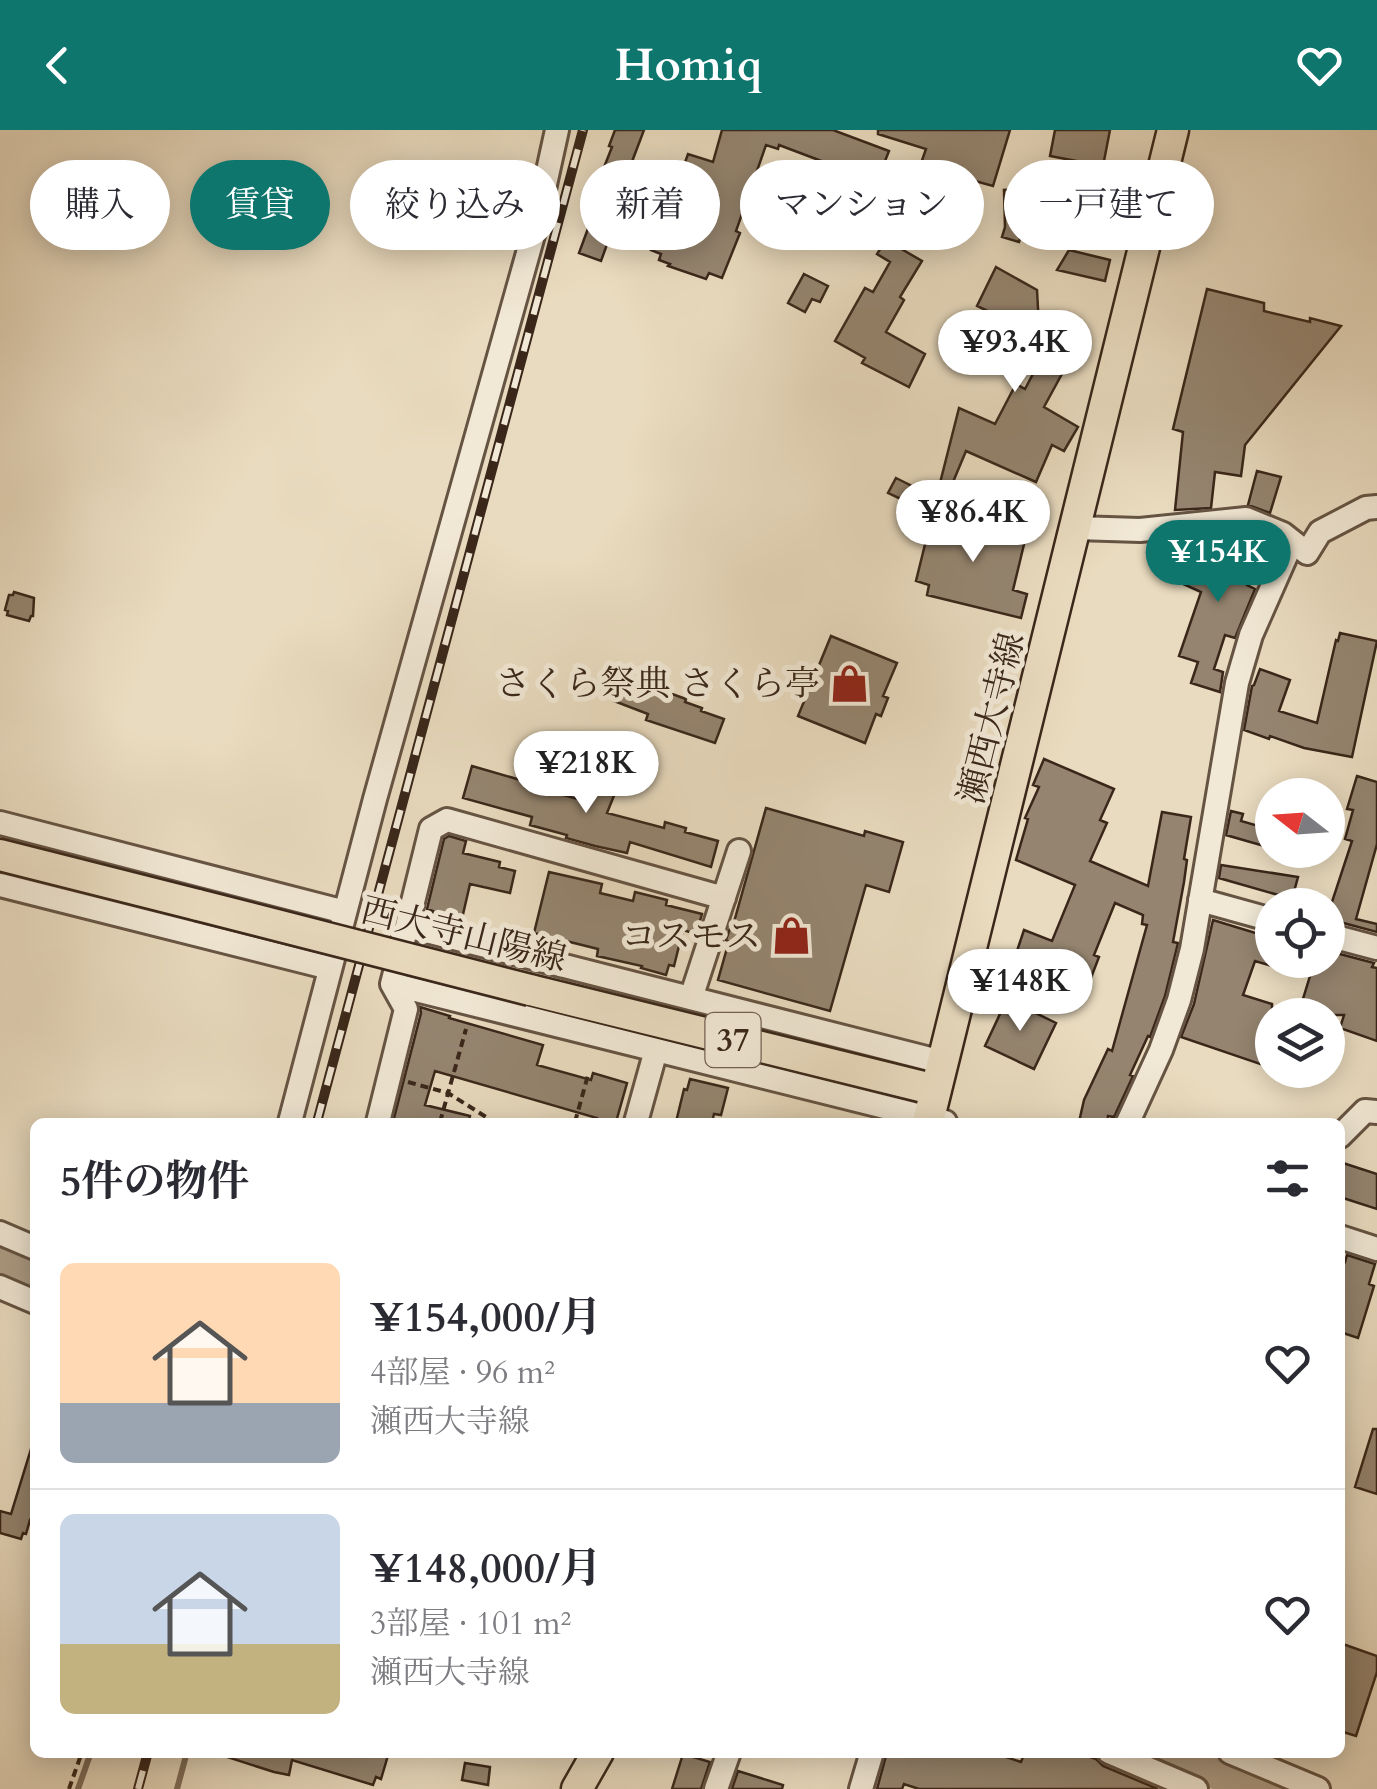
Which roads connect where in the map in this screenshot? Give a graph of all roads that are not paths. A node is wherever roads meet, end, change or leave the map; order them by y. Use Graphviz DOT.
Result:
graph roads {
  1 [pos="557,130"];
  2 [pos="1173,130"];
  3 [pos="1377,507"];
  4 [pos="1076,528"];
  5 [pos="1292,542"];
  6 [pos="0,822"];
  7 [pos="739,852"];
  8 [pos="0,855"];
  9 [pos="0,884"];
  10 [pos="724,898"];
  11 [pos="1200,900"];
  12 [pos="345,912"];
  13 [pos="1255,915"];
  14 [pos="407,926"];
  15 [pos="1345,940"];
  16 [pos="1377,948"];
  17 [pos="330,968"];
  18 [pos="392,984"];
  19 [pos="691,998"];
  20 [pos="656,1050"];
  21 [pos="936,1103"];
  22 [pos="1377,1112"];
  23 [pos="291,1118"];
  24 [pos="379,1118"];
  25 [pos="637,1118"];
  26 [pos="1130,1118"];
  27 [pos="1345,1131"];
  28 [pos="0,1233"];
  29 [pos="1345,1239"];
  30 [pos="30,1246"];
  31 [pos="1377,1249"];
  32 [pos="0,1287"];
  33 [pos="30,1300"];
  34 [pos="595,1758"];
  35 [pos="727,1758"];
  36 [pos="870,1758"];
  37 [pos="1123,1758"];
  38 [pos="1244,1758"];
  39 [pos="577,1789"];
  40 [pos="716,1789"];
  41 [pos="861,1789"];
  42 [pos="1196,1789"];
  43 [pos="1318,1789"];
  1 -- 12 [label="street"];
  2 -- 4 [label="main road, 瀬西大寺線"];
  3 -- 5 [label="street"];
  4 -- 5 [label="street"];
  4 -- 21 [label="main road, 瀬西大寺線"];
  5 -- 11 [label="street"];
  6 -- 12 [label="street"];
  7 -- 10 [label="street"];
  8 -- 21 [label="main road, 西大寺山陽線 / 37, bridge"];
  9 -- 17 [label="street"];
  10 -- 14 [label="street"];
  10 -- 19 [label="street"];
  11 -- 13 [label="street"];
  11 -- 26 [label="street"];
  12 -- 17 [label="street"];
  14 -- 18 [label="street"];
  14 -- 19 [label="street"];
  15 -- 16 [label="street"];
  17 -- 23 [label="street"];
  18 -- 20 [label="street"];
  18 -- 24 [label="street"];
  19 -- 21 [label="street"];
  20 -- 21 [label="street"];
  20 -- 25 [label="street"];
  22 -- 27 [label="street"];
  28 -- 30 [label="street"];
  29 -- 31 [label="street"];
  32 -- 33 [label="street"];
  34 -- 39 [label="main road"];
  35 -- 40 [label="street"];
  36 -- 41 [label="street"];
  37 -- 42 [label="street"];
  38 -- 43 [label="street"];
}
